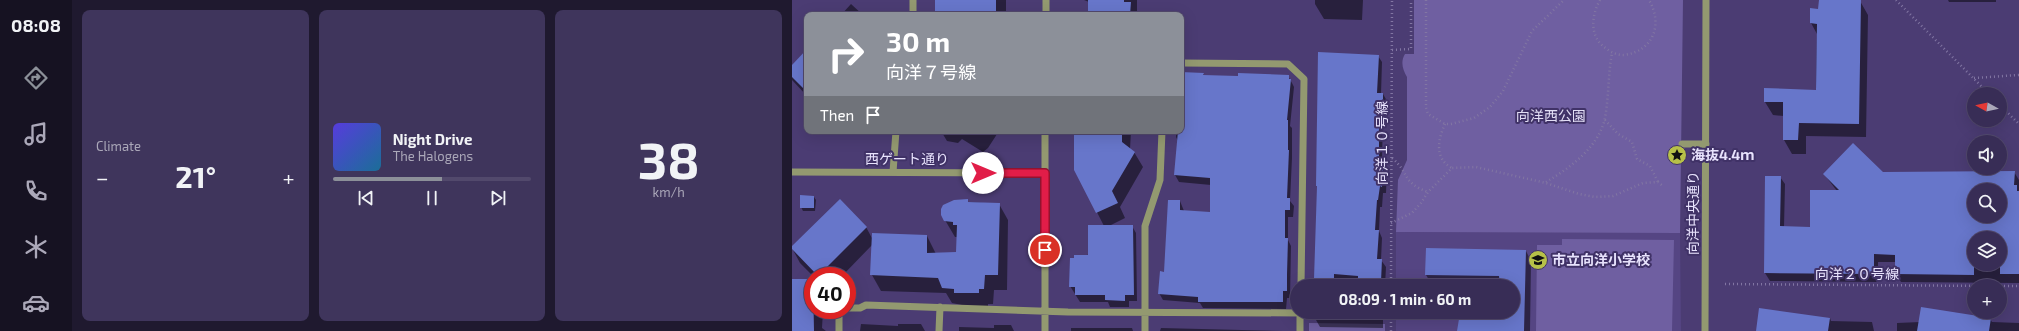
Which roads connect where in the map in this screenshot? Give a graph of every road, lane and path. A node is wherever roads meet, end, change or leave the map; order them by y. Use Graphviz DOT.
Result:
graph roads {
  1 [pos="913,0"];
  2 [pos="1046,0"];
  3 [pos="1392,0"];
  4 [pos="1411,0"];
  5 [pos="1426,0"];
  6 [pos="1564,0"];
  7 [pos="1600,0"];
  8 [pos="1650,0"];
  9 [pos="1706,0"];
  10 [pos="1896,0"];
  11 [pos="913,12"];
  12 [pos="1046,12"];
  13 [pos="1392,50"];
  14 [pos="1612,53"];
  15 [pos="1184,63"];
  16 [pos="2019,75"];
  17 [pos="1973,78"];
  18 [pos="1982,87"];
  19 [pos="2007,112"];
  20 [pos="1605,120"];
  21 [pos="1445,124"];
  22 [pos="2019,124"];
  23 [pos="896,134"];
  24 [pos="1045,134"];
  25 [pos="1162,134"];
  26 [pos="1682,144"];
  27 [pos="1706,144"];
  28 [pos="1392,158"];
  29 [pos="1452,168"];
  30 [pos="792,172"];
  31 [pos="893,172"];
  32 [pos="1045,173"];
  33 [pos="1658,182"];
  34 [pos="1546,183"];
  35 [pos="1663,186"];
  36 [pos="1428,192"];
  37 [pos="1391,223"];
  38 [pos="1301,279"];
  39 [pos="1391,279"];
  40 [pos="1725,284"];
  41 [pos="1967,286"];
  42 [pos="2007,286"];
  43 [pos="2019,286"];
  44 [pos="940,307"];
  45 [pos="856,308"];
  46 [pos="1045,312"];
  47 [pos="1145,312"];
  48 [pos="1290,312"];
  49 [pos="839,319"];
  50 [pos="1300,319"];
  51 [pos="1391,319"];
  52 [pos="839,331"];
  53 [pos="939,331"];
  54 [pos="1045,331"];
  55 [pos="1145,331"];
  56 [pos="1300,331"];
  57 [pos="1391,331"];
  58 [pos="1705,331"];
  1 -- 11 [label="street"];
  2 -- 12 [label="street"];
  3 -- 13 [label="path, 向洋１０号線"];
  4 -- 13 [label="path"];
  5 -- 21 [label="path"];
  6 -- 21 [label="path"];
  7 -- 14 [label="path"];
  8 -- 14 [label="path"];
  9 -- 27 [label="street, 向洋中央通り"];
  10 -- 17 [label="path"];
  13 -- 28 [label="path, 向洋１０号線"];
  14 -- 20 [label="path"];
  15 -- 38 [label="street"];
  16 -- 17 [label="path"];
  17 -- 18 [label="path"];
  19 -- 22 [label="path"];
  20 -- 33 [label="path"];
  20 -- 34 [label="path"];
  21 -- 29 [label="path"];
  23 -- 31 [label="street"];
  24 -- 32 [label="street"];
  25 -- 47 [label="street"];
  26 -- 27 [label="street"];
  27 -- 58 [label="street, 向洋中央通り"];
  28 -- 36 [label="path"];
  28 -- 37 [label="path, 向洋１０号線"];
  29 -- 34 [label="path"];
  29 -- 36 [label="path"];
  30 -- 31 [label="street, 西ゲート通り"];
  31 -- 32 [label="street, 西ゲート通り"];
  32 -- 46 [label="street"];
  33 -- 34 [label="path"];
  33 -- 35 [label="path"];
  36 -- 37 [label="path"];
  37 -- 39 [label="path, 向洋１０号線"];
  40 -- 41 [label="path, 向洋２０号線"];
  42 -- 43 [label="path"];
  44 -- 45 [label="street"];
  44 -- 46 [label="street"];
  44 -- 53 [label="street"];
  46 -- 47 [label="street"];
  46 -- 54 [label="street"];
  47 -- 48 [label="street"];
  47 -- 55 [label="street"];
  49 -- 52 [label="street"];
  50 -- 56 [label="street"];
  51 -- 57 [label="path"];
}
